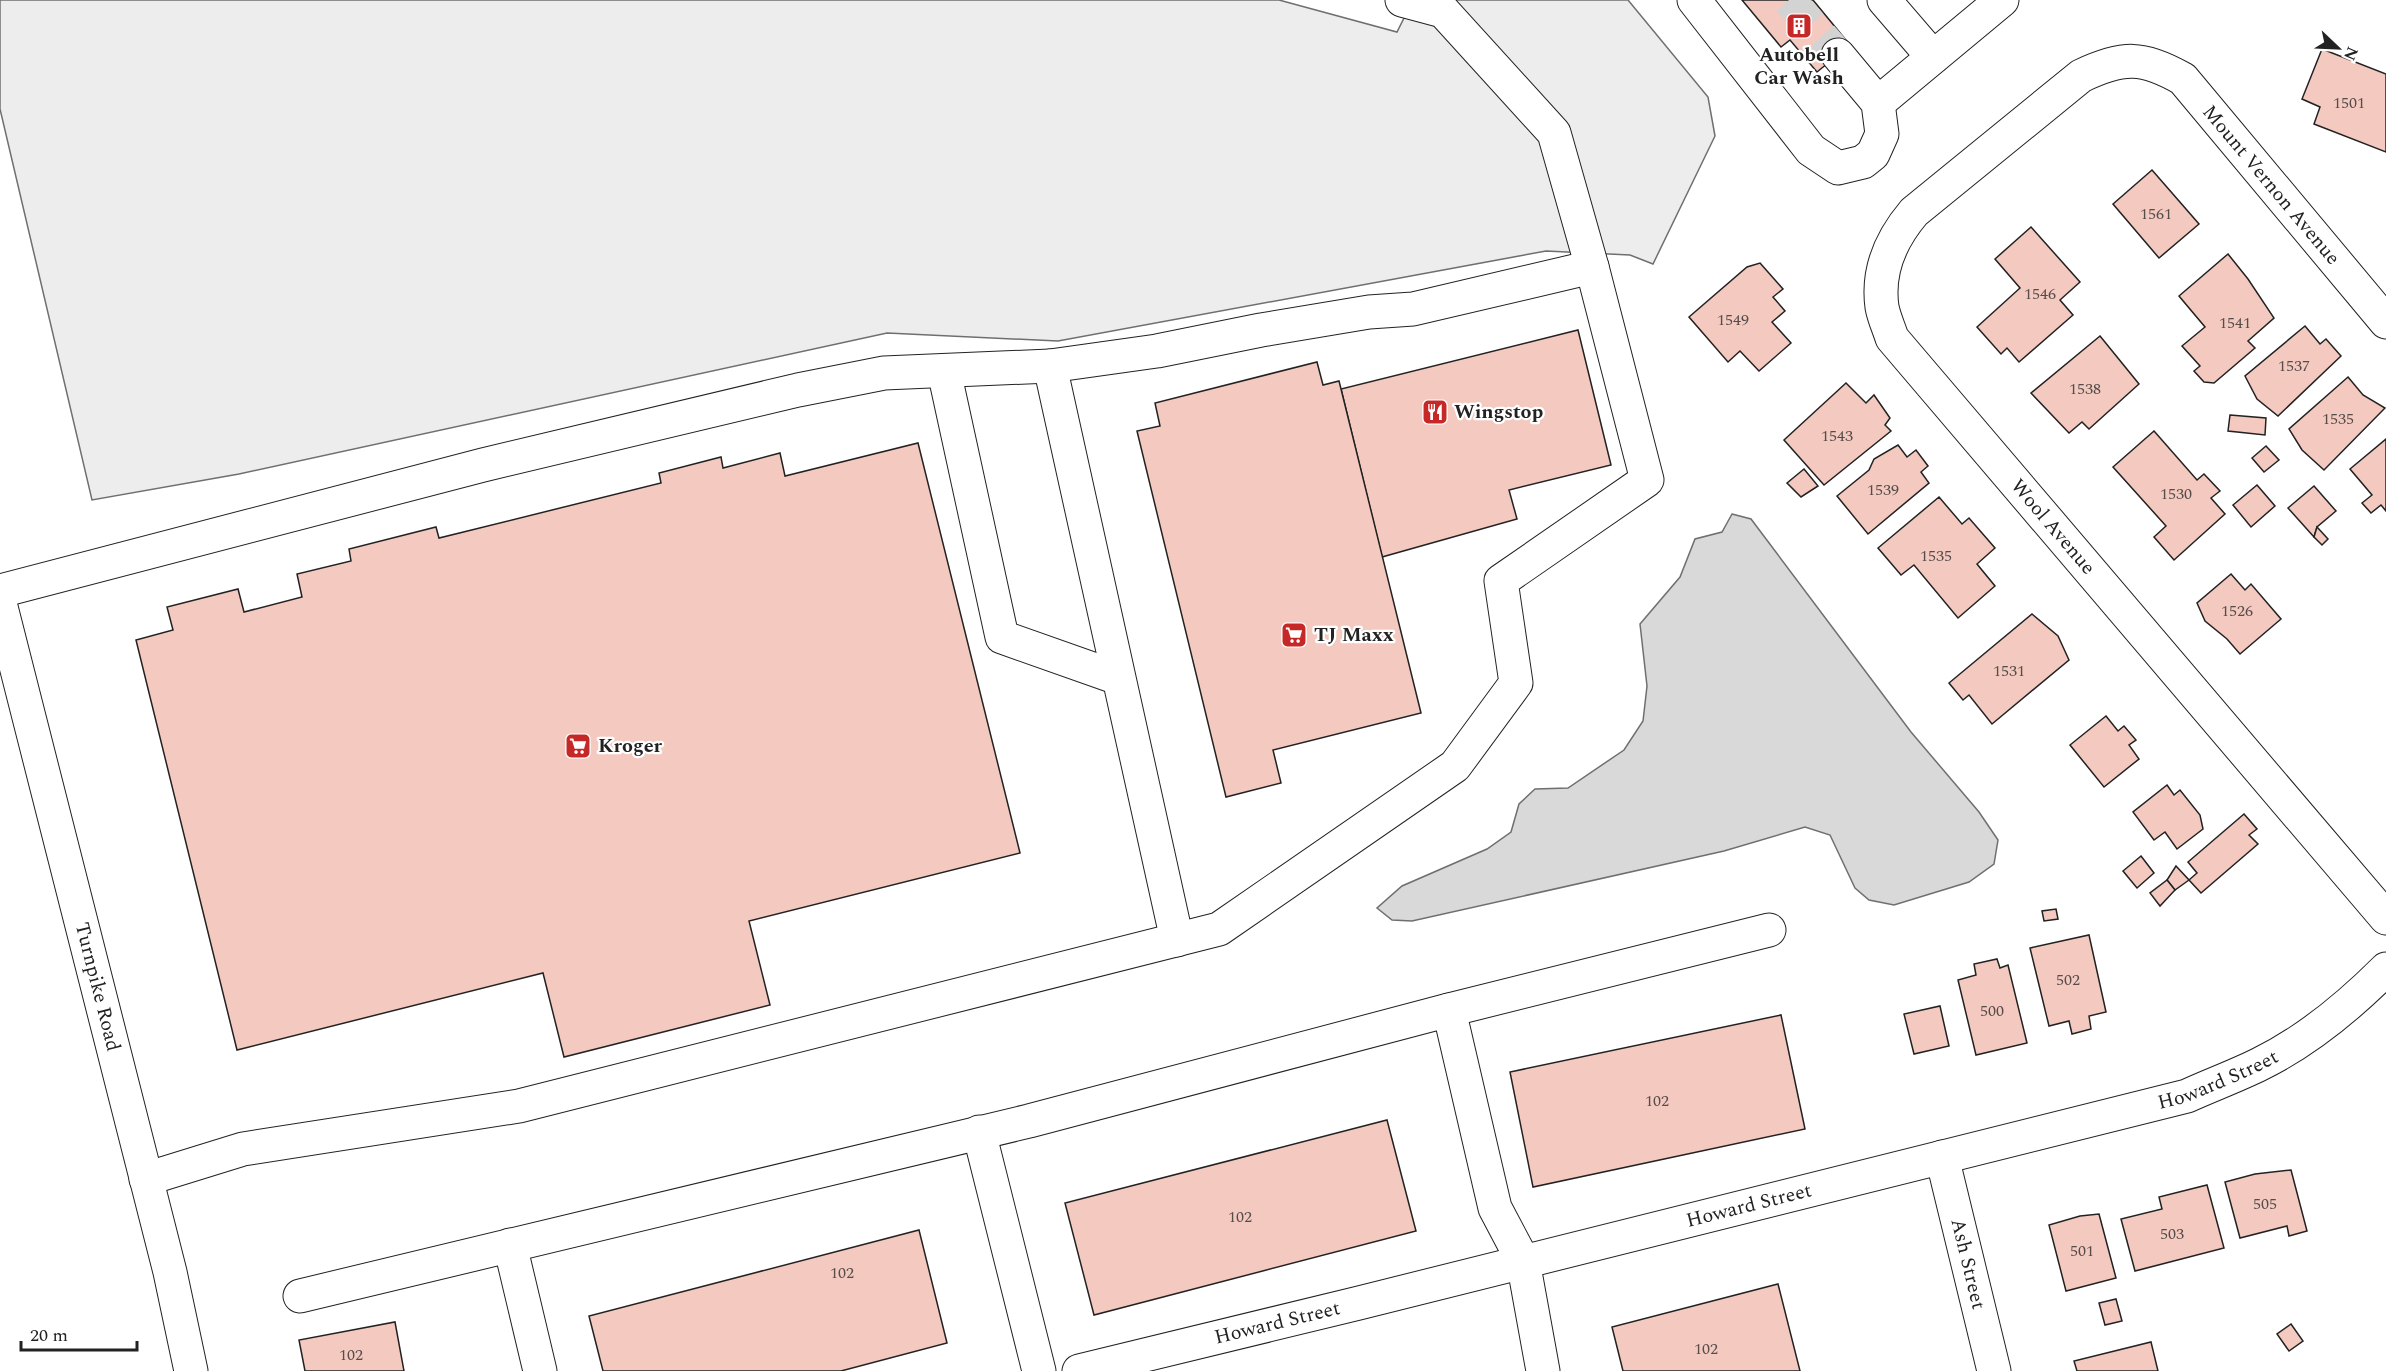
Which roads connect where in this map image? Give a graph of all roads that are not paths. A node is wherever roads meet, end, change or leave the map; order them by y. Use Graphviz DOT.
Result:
graph roads {
  1 [pos="1402,0"];
  2 [pos="1694,0"];
  3 [pos="1884,0"];
  4 [pos="2002,0"];
  5 [pos="1838,55"];
  6 [pos="1933,57"];
  7 [pos="1878,103"];
  8 [pos="2013,132"];
  9 [pos="1592,267"];
  10 [pos="2386,322"];
  11 [pos="1050,366"];
  12 [pos="944,371"];
  13 [pos="0,591"];
  14 [pos="0,603"];
  15 [pos="5,645"];
  16 [pos="1118,678"];
  17 [pos="2386,918"];
  18 [pos="1768,930"];
  19 [pos="1177,940"];
  20 [pos="2386,969"];
  21 [pos="1449,1010"];
  22 [pos="980,1132"];
  23 [pos="1942,1157"];
  24 [pos="146,1179"];
  25 [pos="510,1245"];
  26 [pos="1523,1261"];
  27 [pos="300,1296"];
  28 [pos="191,1371"];
  29 [pos="540,1371"];
  30 [pos="1039,1371"];
  31 [pos="1079,1371"];
  32 [pos="1543,1371"];
  33 [pos="1994,1371"];
  1 -- 9 [label="street"];
  2 -- 7 [label="street"];
  3 -- 6 [label="street"];
  4 -- 6 [label="street"];
  5 -- 7 [label="street"];
  6 -- 7 [label="street"];
  8 -- 10 [label="street, Mount Vernon Avenue"];
  8 -- 17 [label="street, Wool Avenue"];
  9 -- 11 [label="street"];
  9 -- 19 [label="street"];
  11 -- 12 [label="street"];
  11 -- 16 [label="street"];
  12 -- 13 [label="street"];
  12 -- 16 [label="street"];
  14 -- 15 [label="street, Turnpike Road"];
  15 -- 24 [label="street, Turnpike Road"];
  16 -- 19 [label="street"];
  18 -- 21 [label="street"];
  19 -- 24 [label="street"];
  20 -- 23 [label="street, Howard Street"];
  21 -- 22 [label="street"];
  21 -- 26 [label="street"];
  22 -- 25 [label="street"];
  22 -- 30 [label="street"];
  23 -- 26 [label="street, Howard Street"];
  23 -- 33 [label="street, Ash Street"];
  24 -- 28 [label="street, Turnpike Road"];
  25 -- 27 [label="street"];
  25 -- 29 [label="street"];
  26 -- 31 [label="street, Howard Street"];
  26 -- 32 [label="street"];
}
